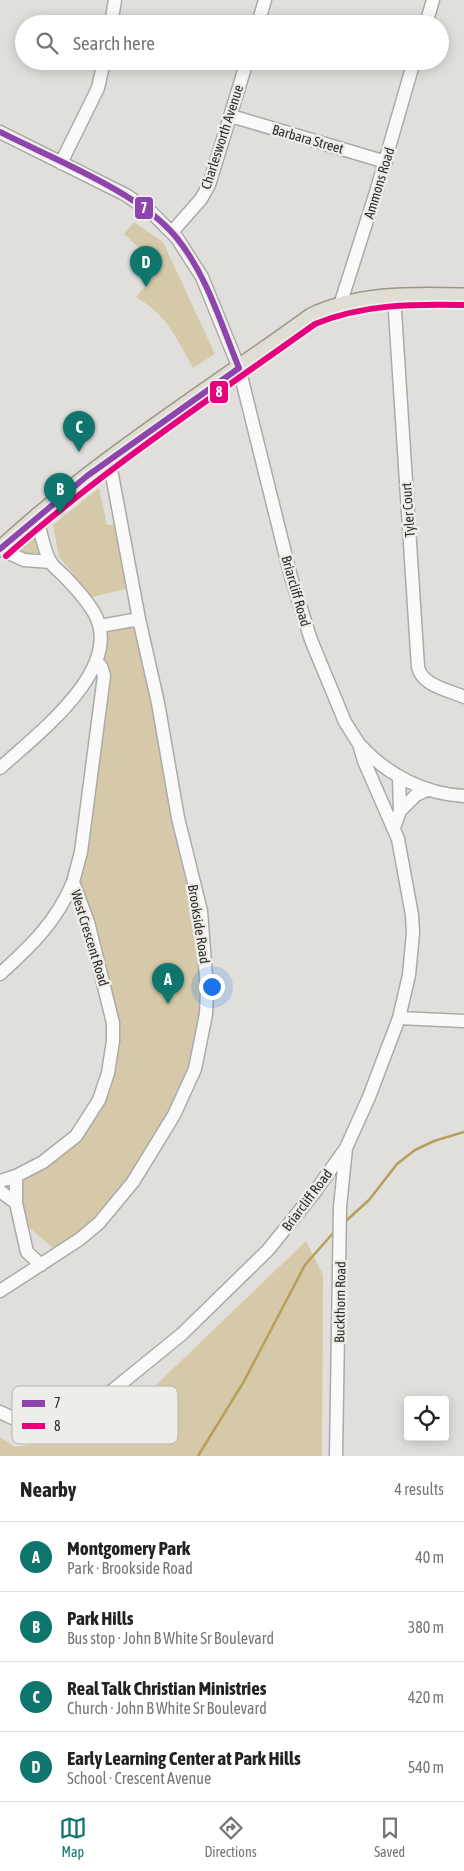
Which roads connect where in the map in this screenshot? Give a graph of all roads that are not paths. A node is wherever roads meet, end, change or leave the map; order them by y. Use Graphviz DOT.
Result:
graph roads {
  1 [pos="116,0"];
  2 [pos="264,0"];
  3 [pos="433,0"];
  4 [pos="113,15"];
  5 [pos="260,15"];
  6 [pos="429,15"];
  7 [pos="102,70"];
  8 [pos="244,70"];
  9 [pos="412,70"];
  10 [pos="231,116"];
  11 [pos="0,132"];
  12 [pos="386,162"];
  13 [pos="62,163"];
  14 [pos="172,232"];
  15 [pos="394,296"];
  16 [pos="464,296"];
  17 [pos="340,304"];
  18 [pos="239,368"];
  19 [pos="109,459"];
  20 [pos="36,515"];
  21 [pos="0,549"];
  22 [pos="51,562"];
  23 [pos="139,619"];
  24 [pos="100,626"];
  25 [pos="96,663"];
  26 [pos="464,697"];
  27 [pos="359,744"];
  28 [pos="0,768"];
  29 [pos="398,777"];
  30 [pos="427,790"];
  31 [pos="464,796"];
  32 [pos="383,803"];
  33 [pos="400,812"];
  34 [pos="394,828"];
  35 [pos="74,882"];
  36 [pos="0,974"];
  37 [pos="399,1018"];
  38 [pos="464,1021"];
  39 [pos="346,1148"];
  40 [pos="16,1176"];
  41 [pos="0,1180"];
  42 [pos="0,1191"];
  43 [pos="16,1203"];
  44 [pos="27,1252"];
  45 [pos="41,1265"];
  46 [pos="17,1280"];
  47 [pos="0,1291"];
  48 [pos="119,1386"];
  49 [pos="0,1412"];
  50 [pos="12,1418"];
  51 [pos="336,1456"];
  1 -- 4 [label="street"];
  2 -- 5 [label="street"];
  3 -- 6 [label="street"];
  7 -- 13 [label="street"];
  8 -- 10 [label="street, Charlesworth Avenue"];
  9 -- 12 [label="street, Ammons Road"];
  10 -- 12 [label="street, Barbara Street"];
  10 -- 14 [label="street, Charlesworth Avenue"];
  11 -- 13 [label="street, Briarcliff Road"];
  12 -- 17 [label="street, Ammons Road"];
  13 -- 14 [label="street, Briarcliff Road"];
  14 -- 18 [label="street, Briarcliff Road"];
  15 -- 16 [label="main road"];
  15 -- 17 [label="main road"];
  15 -- 26 [label="street, Tyler Court"];
  17 -- 18 [label="main road"];
  18 -- 19 [label="main road"];
  18 -- 27 [label="street, Briarcliff Road"];
  19 -- 20 [label="main road"];
  19 -- 23 [label="street, Brookside Road"];
  20 -- 21 [label="main road"];
  20 -- 22 [label="street"];
  21 -- 22 [label="street"];
  22 -- 24 [label="street"];
  23 -- 24 [label="street"];
  23 -- 45 [label="street, Brookside Road"];
  24 -- 25 [label="street, West Crescent Road"];
  25 -- 28 [label="street"];
  25 -- 35 [label="street, West Crescent Road"];
  27 -- 29 [label="street"];
  27 -- 32 [label="street, Briarcliff Road"];
  29 -- 30 [label="street"];
  29 -- 32 [label="street"];
  29 -- 33 [label="street"];
  30 -- 31 [label="street"];
  30 -- 33 [label="street"];
  32 -- 34 [label="street, Briarcliff Road"];
  33 -- 34 [label="street"];
  34 -- 37 [label="street, Briarcliff Road"];
  35 -- 36 [label="street"];
  35 -- 40 [label="street, West Crescent Road"];
  37 -- 38 [label="street"];
  37 -- 39 [label="street, Briarcliff Road"];
  39 -- 48 [label="street, Briarcliff Road"];
  39 -- 51 [label="street, Buckthorn Road"];
  40 -- 41 [label="street, West Crescent Road"];
  40 -- 43 [label="street"];
  42 -- 43 [label="street"];
  43 -- 44 [label="street"];
  44 -- 45 [label="street"];
  44 -- 46 [label="street"];
  45 -- 46 [label="street, Brookside Road"];
  46 -- 47 [label="street"];
  49 -- 50 [label="street, Briarcliff Road"];
}
